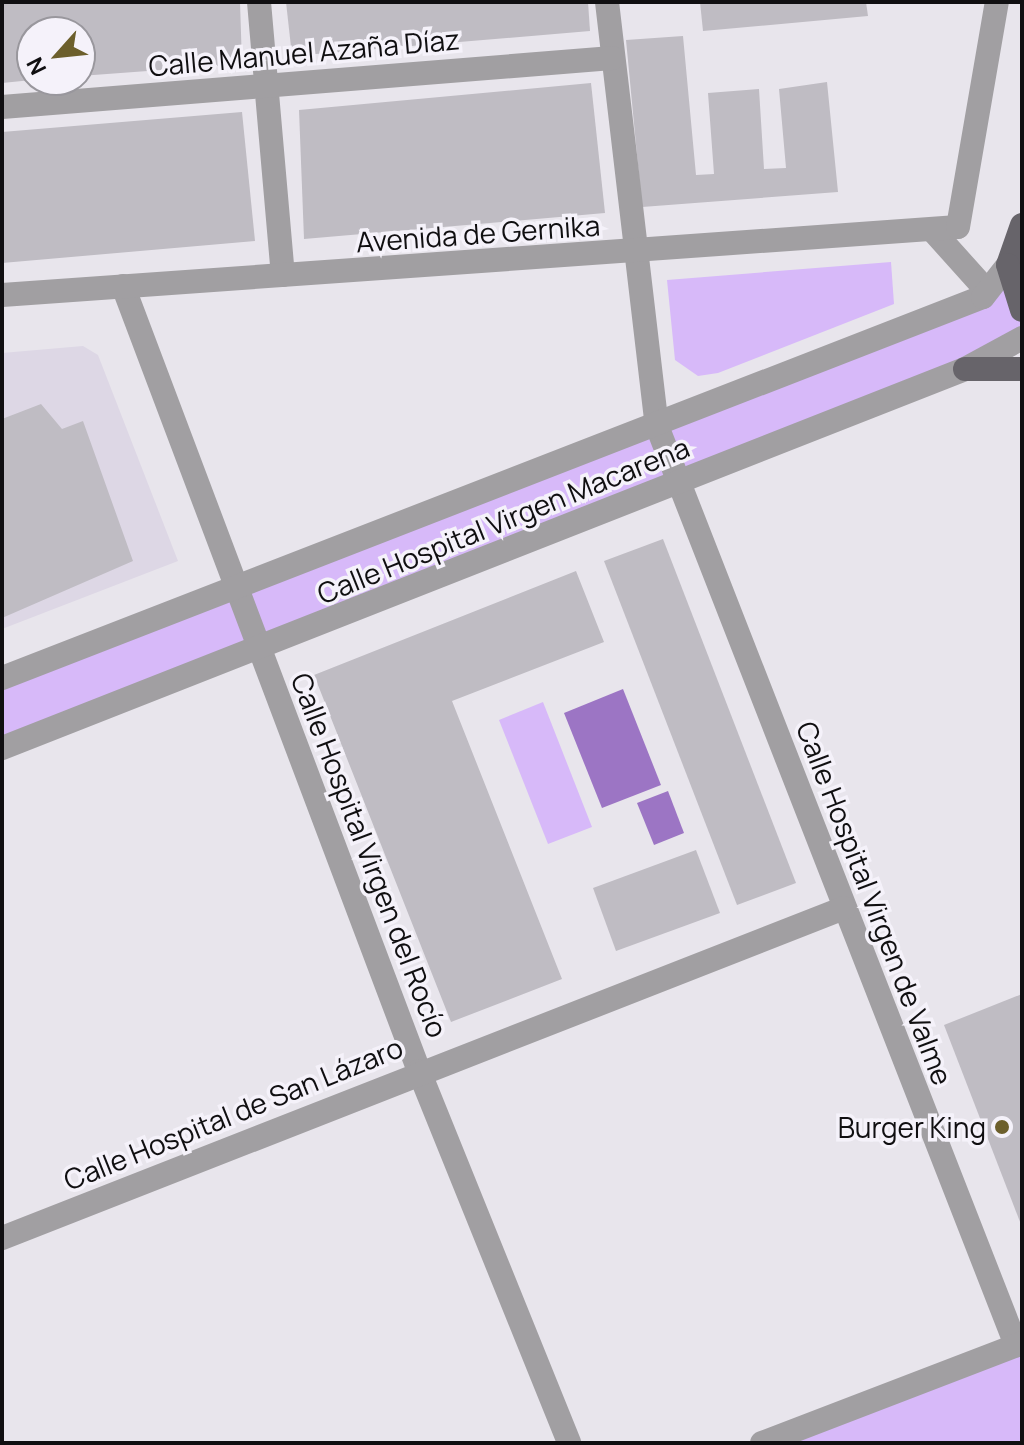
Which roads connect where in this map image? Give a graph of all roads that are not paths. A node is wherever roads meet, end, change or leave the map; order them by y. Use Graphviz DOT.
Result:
graph roads {
  1 [pos="259,2"];
  2 [pos="607,2"];
  3 [pos="997,2"];
  4 [pos="612,58"];
  5 [pos="265,88"];
  6 [pos="2,107"];
  7 [pos="1022,225"];
  8 [pos="934,232"];
  9 [pos="634,252"];
  10 [pos="1008,265"];
  11 [pos="283,275"];
  12 [pos="123,286"];
  13 [pos="987,291"];
  14 [pos="2,295"];
  15 [pos="1022,310"];
  16 [pos="1022,338"];
  17 [pos="965,369"];
  18 [pos="1022,369"];
  19 [pos="657,426"];
  20 [pos="677,483"];
  21 [pos="238,587"];
  22 [pos="259,649"];
  23 [pos="2,678"];
  24 [pos="2,748"];
  25 [pos="844,908"];
  26 [pos="419,1071"];
  27 [pos="2,1238"];
  28 [pos="1019,1344"];
  29 [pos="569,1443"];
  30 [pos="762,1443"];
  1 -- 5 [label="street"];
  2 -- 4 [label="street, Calle Hospital Virgen de Valme"];
  3 -- 8 [label="street, Avenida de Gernika"];
  4 -- 5 [label="street, Calle Manuel Azaña Díaz"];
  4 -- 9 [label="street, Calle Hospital Virgen de Valme"];
  5 -- 6 [label="street, Calle Manuel Azaña Díaz"];
  5 -- 11 [label="street"];
  7 -- 10 [label="main road"];
  8 -- 9 [label="street, Avenida de Gernika"];
  8 -- 13 [label="street"];
  9 -- 11 [label="street, Avenida de Gernika"];
  9 -- 19 [label="street, Calle Hospital Virgen de Valme"];
  10 -- 13 [label="street, Calle Hospital Virgen Macarena"];
  10 -- 15 [label="main road"];
  11 -- 12 [label="street, Avenida de Gernika"];
  12 -- 14 [label="street, Avenida de Gernika"];
  12 -- 21 [label="street, Calle Hospital Virgen del Rocío"];
  13 -- 19 [label="street, Calle Hospital Virgen Macarena"];
  16 -- 17 [label="street, Calle Hospital Virgen Macarena"];
  17 -- 18 [label="main road"];
  17 -- 20 [label="street, Calle Hospital Virgen Macarena"];
  19 -- 20 [label="street, Calle Hospital Virgen de Valme"];
  19 -- 21 [label="street, Calle Hospital Virgen Macarena"];
  20 -- 22 [label="street, Calle Hospital Virgen Macarena"];
  20 -- 25 [label="street, Calle Hospital Virgen de Valme"];
  21 -- 22 [label="street, Calle Hospital Virgen del Rocío"];
  21 -- 23 [label="street, Calle Hospital Virgen Macarena"];
  22 -- 24 [label="street, Calle Hospital Virgen Macarena"];
  22 -- 26 [label="street, Calle Hospital Virgen del Rocío"];
  25 -- 26 [label="street, Calle Hospital de San Lázaro"];
  25 -- 28 [label="street, Calle Hospital Virgen de Valme"];
  26 -- 27 [label="street, Calle Hospital de San Lázaro"];
  26 -- 29 [label="street, Calle Hospital Virgen del Rocío"];
  28 -- 30 [label="street"];
}
